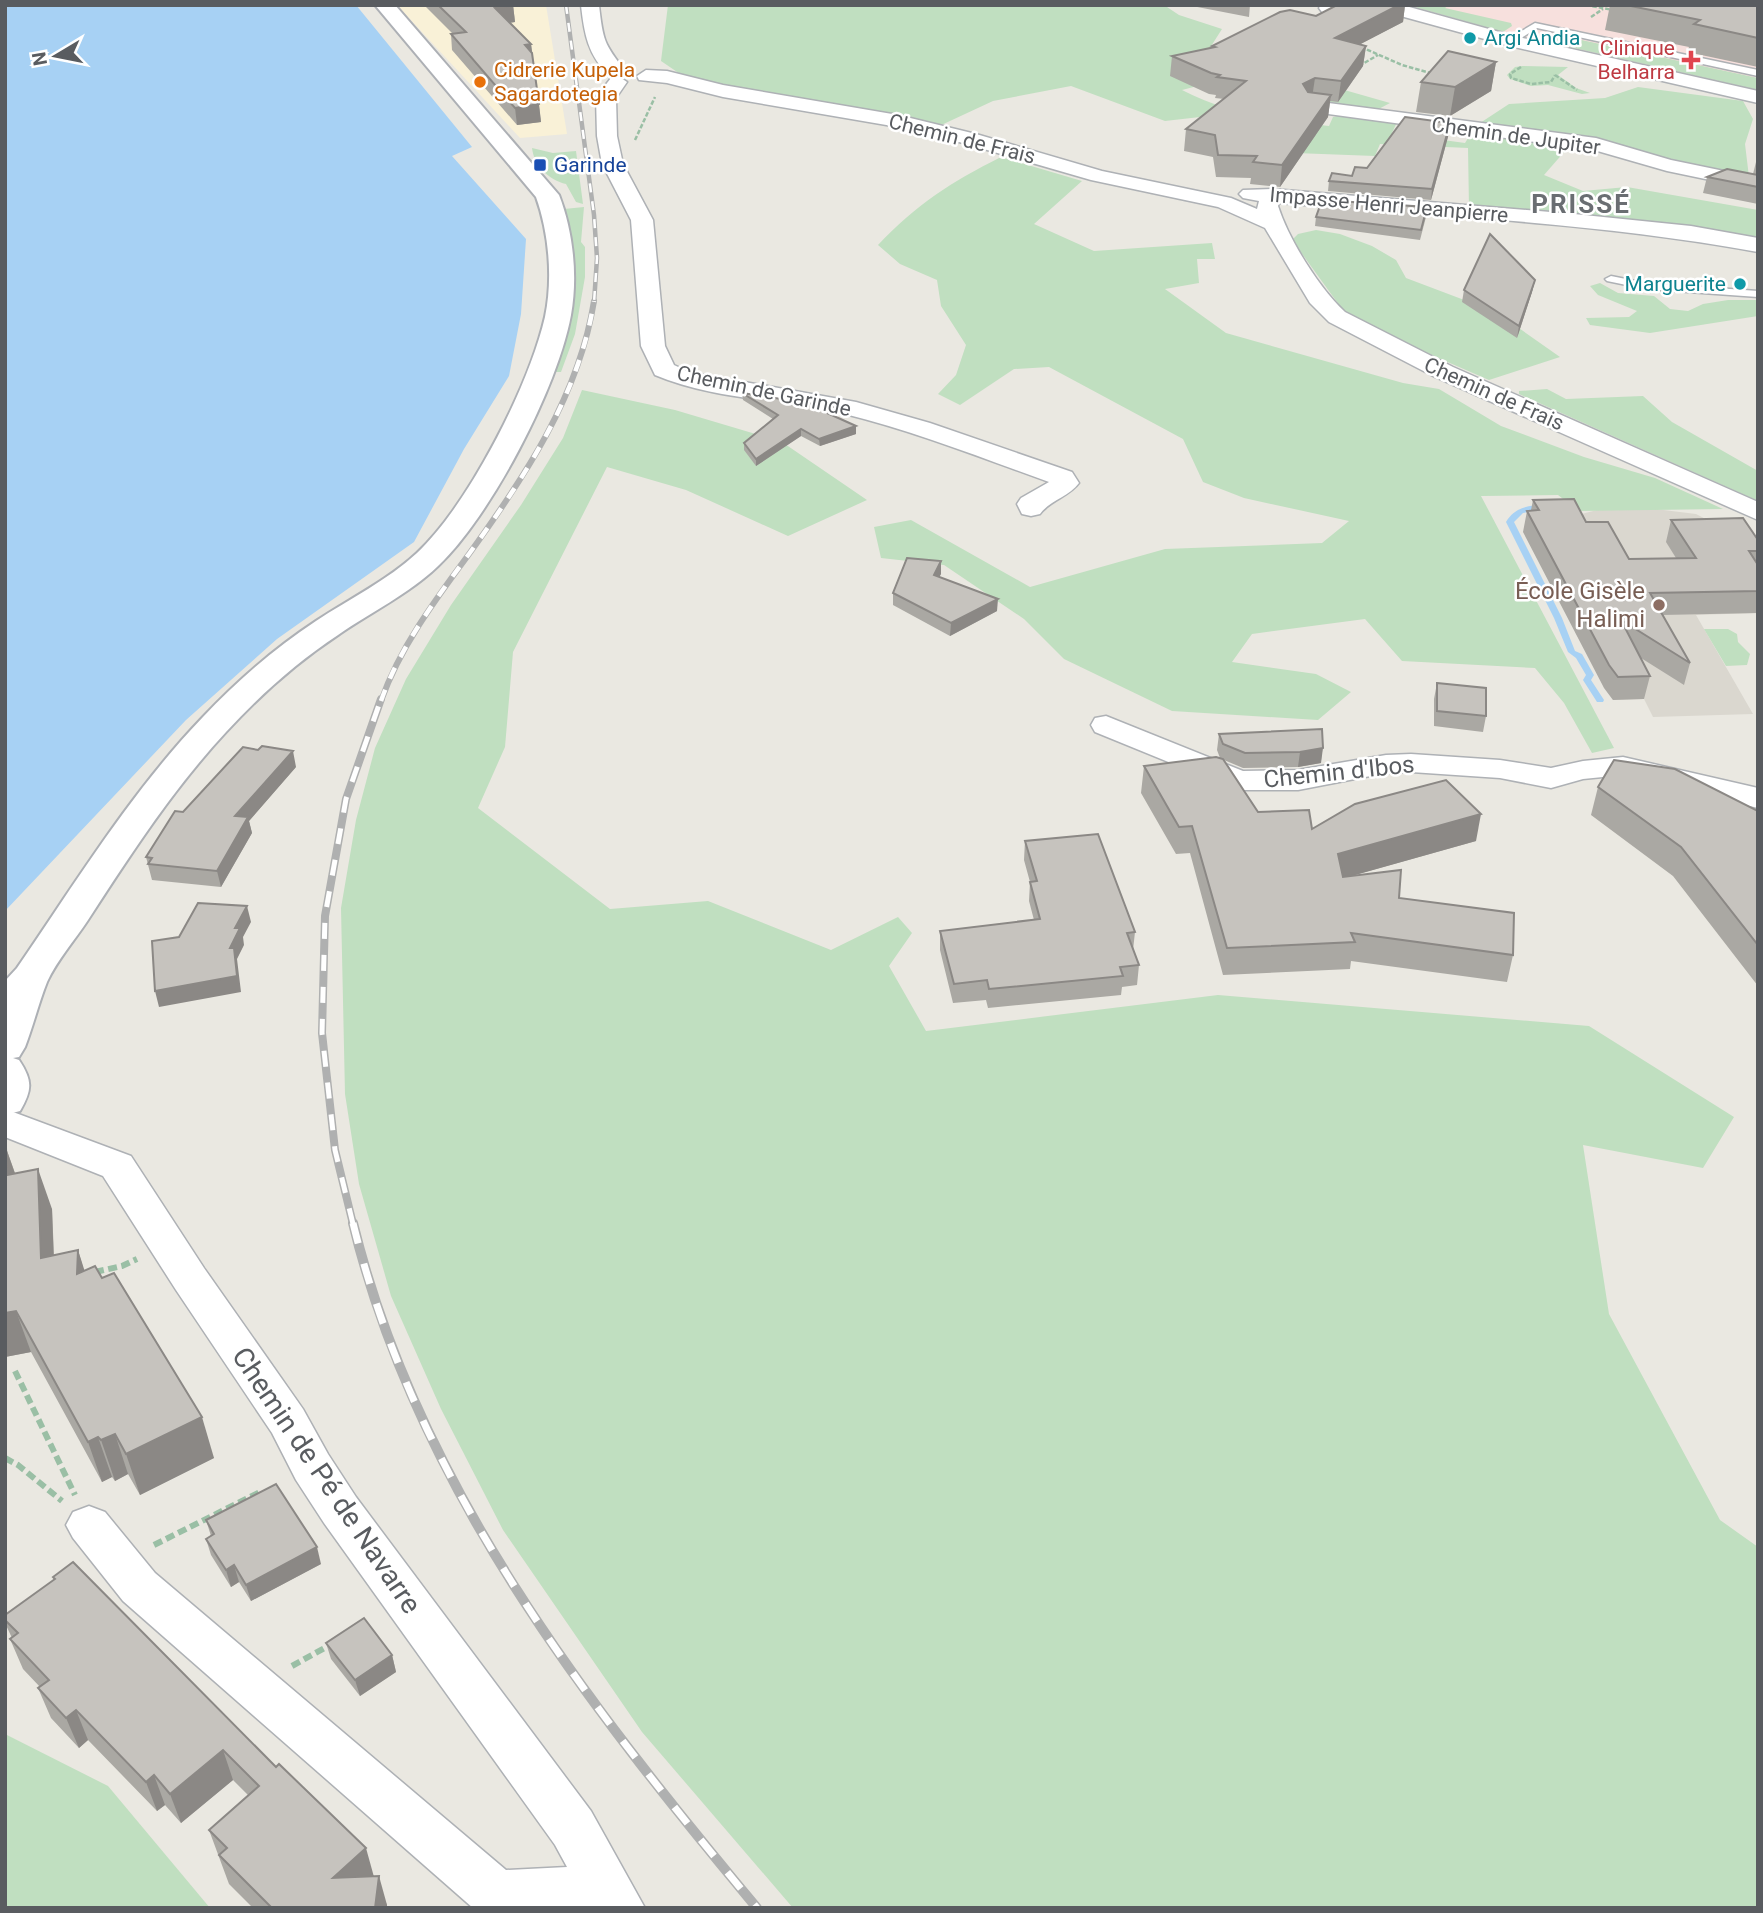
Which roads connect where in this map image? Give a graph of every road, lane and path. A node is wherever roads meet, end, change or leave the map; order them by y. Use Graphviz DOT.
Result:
graph roads {
  1 [pos="384,5"];
  2 [pos="590,5"];
  3 [pos="1381,5"];
  4 [pos="1586,5"];
  5 [pos="1617,11"];
  6 [pos="1510,41"];
  7 [pos="1359,46"];
  8 [pos="1378,55"];
  9 [pos="1358,66"];
  10 [pos="1522,67"];
  11 [pos="1758,73"];
  12 [pos="1555,75"];
  13 [pos="1441,76"];
  14 [pos="617,77"];
  15 [pos="667,77"];
  16 [pos="1758,97"];
  17 [pos="1313,107"];
  18 [pos="623,184"];
  19 [pos="1758,184"];
  20 [pos="1186,194"];
  21 [pos="1272,195"];
  22 [pos="1273,224"];
  23 [pos="1758,245"];
  24 [pos="1611,279"];
  25 [pos="1758,294"];
  26 [pos="1031,508"];
  27 [pos="1758,512"];
  28 [pos="1106,725"];
  29 [pos="1758,797"];
  30 [pos="31,977"];
  31 [pos="5,1006"];
  32 [pos="5,1047"];
  33 [pos="5,1070"];
  34 [pos="5,1101"];
  35 [pos="5,1122"];
  36 [pos="122,1266"];
  37 [pos="92,1272"];
  38 [pos="15,1371"];
  39 [pos="5,1458"];
  40 [pos="265,1490"];
  41 [pos="89,1524"];
  42 [pos="119,1562"];
  43 [pos="337,1641"];
  44 [pos="254,1686"];
  45 [pos="614,1899"];
  46 [pos="496,1901"];
  1 -- 30 [label="main road"];
  2 -- 14 [label="street"];
  3 -- 6 [label="street"];
  4 -- 5 [label="path"];
  6 -- 11 [label="lane"];
  6 -- 16 [label="street"];
  7 -- 8 [label="path"];
  8 -- 9 [label="path"];
  8 -- 13 [label="path"];
  10 -- 12 [label="path"];
  14 -- 15 [label="street, Chemin de Frais"];
  14 -- 18 [label="street, Chemin de Garinde"];
  15 -- 18 [label="path"];
  15 -- 20 [label="street, Chemin de Frais"];
  17 -- 19 [label="street, Chemin de Jupiter"];
  18 -- 26 [label="street, Chemin de Garinde"];
  20 -- 21 [label="street, Impasse Henri Jeanpierre"];
  20 -- 22 [label="street, Chemin de Frais"];
  21 -- 22 [label="street, Chemin de Frais"];
  21 -- 23 [label="street, Impasse Henri Jeanpierre"];
  22 -- 27 [label="street, Chemin de Frais"];
  24 -- 25 [label="lane"];
  28 -- 29 [label="street, Chemin d'Ibos"];
  30 -- 31 [label="main road"];
  30 -- 32 [label="main road"];
  33 -- 34 [label="main road"];
  35 -- 45 [label="street, Chemin de Pé de Navarre"];
  36 -- 37 [label="path"];
  38 -- 41 [label="path"];
  39 -- 41 [label="path"];
  40 -- 42 [label="path"];
  41 -- 42 [label="street, Chemin de Pé de Navarre"];
  42 -- 44 [label="street, Chemin de Pé de Navarre"];
  43 -- 44 [label="path"];
  44 -- 46 [label="street, Chemin de Pé de Navarre"];
  45 -- 46 [label="street, Chemin de Pé de Navarre"];
}
